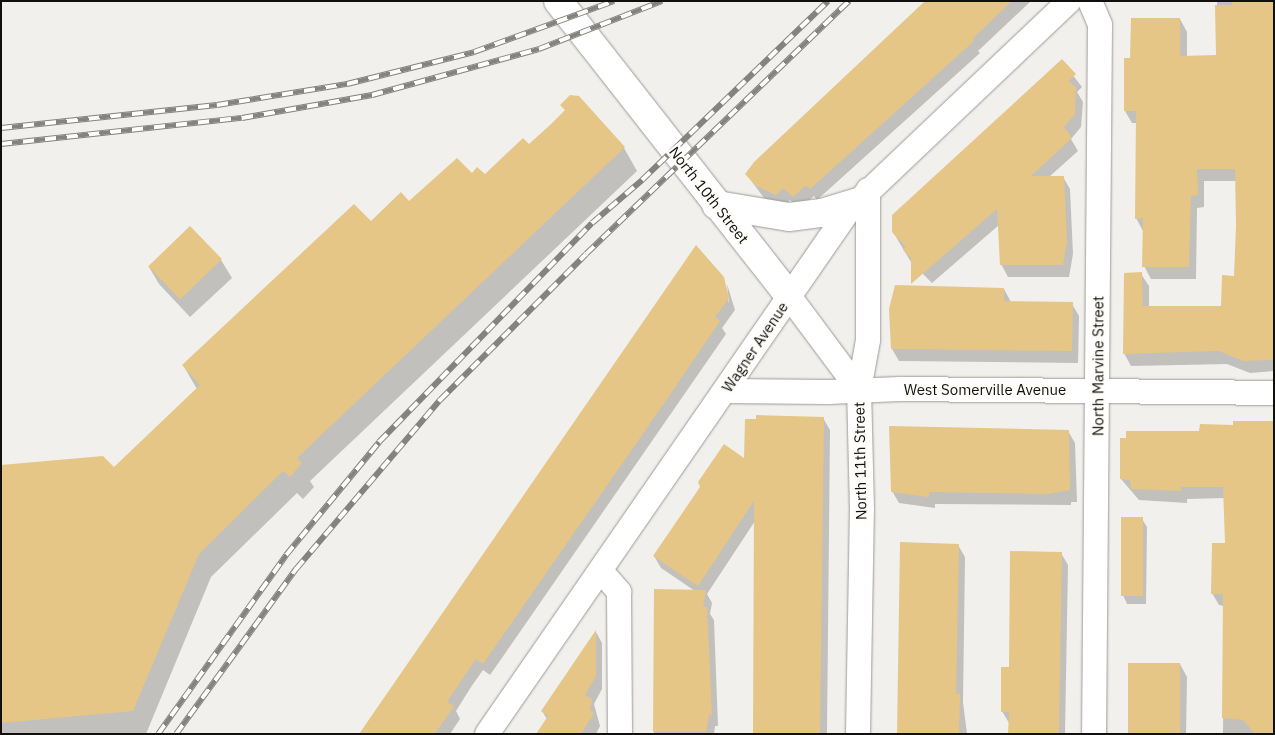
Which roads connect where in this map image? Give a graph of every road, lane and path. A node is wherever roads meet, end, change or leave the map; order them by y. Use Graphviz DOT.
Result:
graph roads {
  1 [pos="558,1"];
  2 [pos="1069,1"];
  3 [pos="1090,1"];
  4 [pos="863,196"];
  5 [pos="716,204"];
  6 [pos="789,296"];
  7 [pos="859,390"];
  8 [pos="726,391"];
  9 [pos="1097,391"];
  10 [pos="1274,393"];
  11 [pos="601,571"];
  12 [pos="487,734"];
  13 [pos="620,734"];
  14 [pos="858,734"];
  15 [pos="1094,734"];
  1 -- 5 [label="street, North 10th Street"];
  2 -- 4 [label="street, Wagner Avenue"];
  3 -- 9 [label="street, North Marvine Street"];
  4 -- 5 [label="street"];
  4 -- 6 [label="street, Wagner Avenue"];
  4 -- 7 [label="street, North 11th Street"];
  5 -- 6 [label="street, North 10th Street"];
  6 -- 7 [label="street, North 10th Street"];
  6 -- 8 [label="street, Wagner Avenue"];
  7 -- 8 [label="street, West Somerville Avenue"];
  7 -- 9 [label="street, West Somerville Avenue"];
  7 -- 14 [label="street, North 11th Street"];
  8 -- 11 [label="street, Wagner Avenue"];
  9 -- 10 [label="street, West Somerville Avenue"];
  9 -- 15 [label="street, North Marvine Street"];
  11 -- 12 [label="street, Wagner Avenue"];
  11 -- 13 [label="street"];
}
